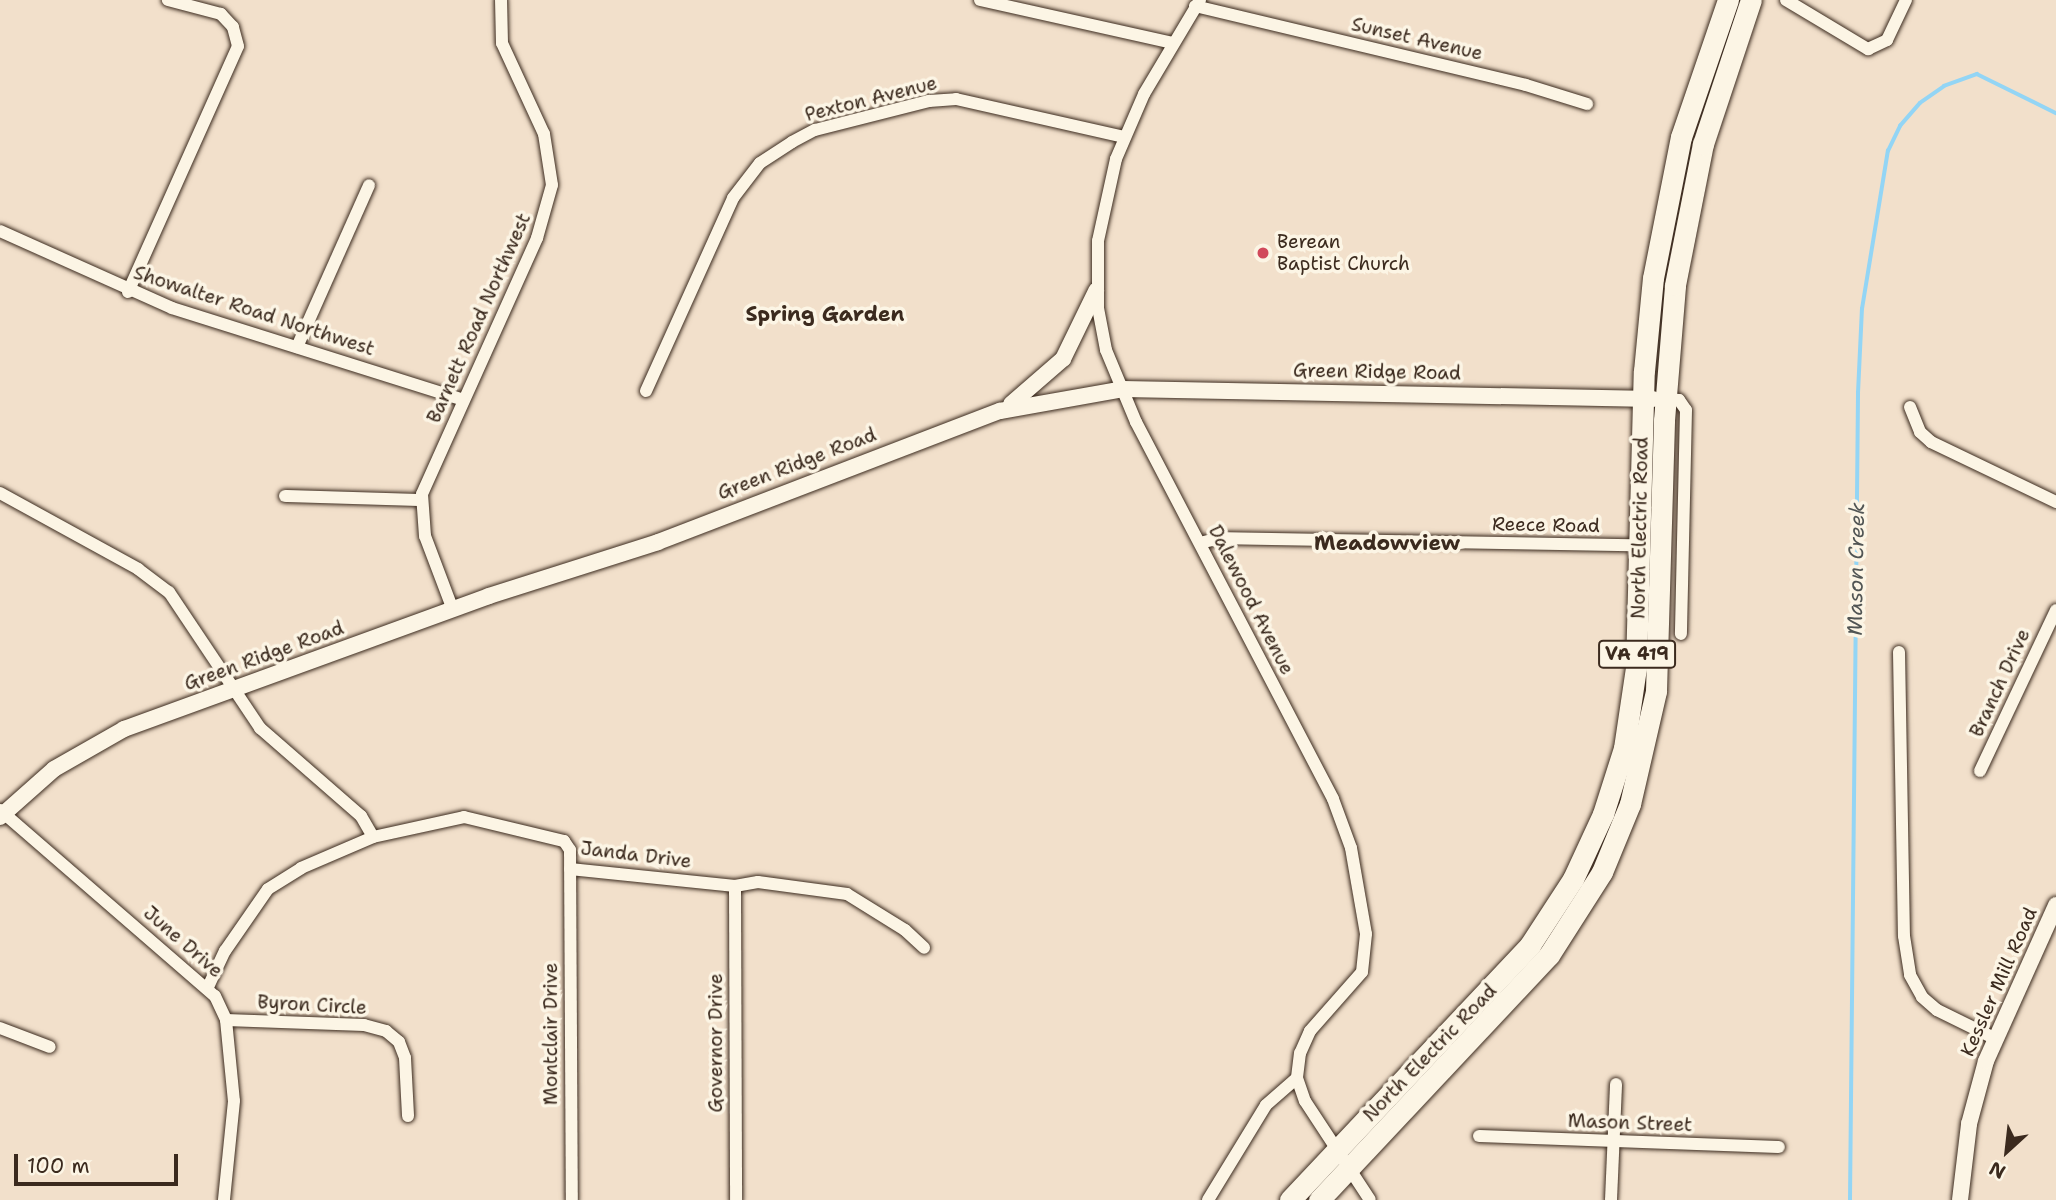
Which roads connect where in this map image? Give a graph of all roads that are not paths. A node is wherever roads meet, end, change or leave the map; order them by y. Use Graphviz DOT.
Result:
graph roads {
  1 [pos="168,0"];
  2 [pos="501,0"];
  3 [pos="980,0"];
  4 [pos="1728,0"];
  5 [pos="1751,0"];
  6 [pos="1786,0"];
  7 [pos="1906,0"];
  8 [pos="1198,3"];
  9 [pos="1171,43"];
  10 [pos="1587,104"];
  11 [pos="1125,137"];
  12 [pos="369,185"];
  13 [pos="0,231"];
  14 [pos="1096,291"];
  15 [pos="128,292"];
  16 [pos="297,347"];
  17 [pos="1123,389"];
  18 [pos="646,391"];
  19 [pos="1643,399"];
  20 [pos="1665,399"];
  21 [pos="463,400"];
  22 [pos="1910,407"];
  23 [pos="1000,411"];
  24 [pos="0,493"];
  25 [pos="285,496"];
  26 [pos="422,500"];
  27 [pos="2056,502"];
  28 [pos="1200,543"];
  29 [pos="1650,547"];
  30 [pos="1684,549"];
  31 [pos="453,610"];
  32 [pos="2056,610"];
  33 [pos="1681,634"];
  34 [pos="1899,652"];
  35 [pos="237,688"];
  36 [pos="1980,771"];
  37 [pos="1,813"];
  38 [pos="373,837"];
  39 [pos="570,869"];
  40 [pos="736,886"];
  41 [pos="2056,905"];
  42 [pos="924,948"];
  43 [pos="208,987"];
  44 [pos="226,1020"];
  45 [pos="0,1028"];
  46 [pos="1994,1038"];
  47 [pos="50,1047"];
  48 [pos="1297,1078"];
  49 [pos="1616,1084"];
  50 [pos="408,1116"];
  51 [pos="1479,1136"];
  52 [pos="1613,1142"];
  53 [pos="1779,1147"];
  54 [pos="1335,1152"];
  55 [pos="1347,1170"];
  56 [pos="224,1200"];
  57 [pos="572,1200"];
  58 [pos="736,1200"];
  59 [pos="1208,1200"];
  60 [pos="1290,1200"];
  61 [pos="1319,1200"];
  62 [pos="1370,1200"];
  63 [pos="1611,1200"];
  64 [pos="1960,1200"];
  1 -- 15 [label="street"];
  2 -- 21 [label="street, Barnett Road Northwest"];
  3 -- 9 [label="street"];
  4 -- 19 [label="main road, North Electric Road / VA 419"];
  5 -- 20 [label="main road, North Electric Road / VA 419"];
  6 -- 7 [label="street"];
  8 -- 9 [label="street, Dalewood Avenue"];
  8 -- 10 [label="street, Sunset Avenue"];
  9 -- 11 [label="street, Dalewood Avenue"];
  11 -- 14 [label="street, Dalewood Avenue"];
  11 -- 18 [label="street, Pexton Avenue"];
  12 -- 16 [label="street"];
  13 -- 15 [label="street, Showalter Road Northwest"];
  14 -- 17 [label="street, Dalewood Avenue"];
  14 -- 23 [label="street"];
  15 -- 16 [label="street, Showalter Road Northwest"];
  16 -- 21 [label="street, Showalter Road Northwest"];
  17 -- 19 [label="street, Green Ridge Road"];
  17 -- 23 [label="street, Green Ridge Road"];
  17 -- 28 [label="street, Dalewood Avenue"];
  19 -- 20 [label="street, Green Ridge Road"];
  19 -- 29 [label="main road, North Electric Road / VA 419"];
  20 -- 29 [label="main road, North Electric Road / VA 419"];
  20 -- 30 [label="street"];
  21 -- 26 [label="street, Barnett Road Northwest"];
  22 -- 27 [label="street"];
  23 -- 31 [label="street, Green Ridge Road"];
  24 -- 35 [label="street"];
  25 -- 26 [label="street"];
  26 -- 31 [label="street, Barnett Road Northwest"];
  28 -- 29 [label="street, Reece Road"];
  28 -- 48 [label="street, Dalewood Avenue"];
  29 -- 30 [label="street, Reece Road"];
  29 -- 54 [label="main road, North Electric Road / VA 419"];
  29 -- 55 [label="main road, North Electric Road / VA 419"];
  30 -- 33 [label="street"];
  31 -- 35 [label="street, Green Ridge Road"];
  32 -- 36 [label="street, Branch Drive"];
  34 -- 46 [label="street"];
  35 -- 37 [label="street, Green Ridge Road"];
  35 -- 38 [label="street"];
  37 -- 43 [label="street, June Drive"];
  38 -- 39 [label="street, Janda Drive"];
  38 -- 43 [label="street, Janda Drive"];
  39 -- 40 [label="street, Janda Drive"];
  39 -- 57 [label="street, Montclair Drive"];
  40 -- 42 [label="street, Janda Drive"];
  40 -- 58 [label="street, Governor Drive"];
  41 -- 46 [label="street, Kessler Mill Road"];
  43 -- 44 [label="street, June Drive"];
  44 -- 50 [label="street, Byron Circle"];
  44 -- 56 [label="street, June Drive"];
  45 -- 47 [label="street"];
  46 -- 64 [label="street, Kessler Mill Road"];
  48 -- 54 [label="street"];
  48 -- 59 [label="street"];
  49 -- 52 [label="street"];
  51 -- 52 [label="street, Mason Street"];
  52 -- 53 [label="street, Mason Street"];
  52 -- 63 [label="street"];
  54 -- 55 [label="street"];
  54 -- 60 [label="main road, North Electric Road / VA 419"];
  55 -- 61 [label="main road, North Electric Road / VA 419"];
  55 -- 62 [label="street"];
}
